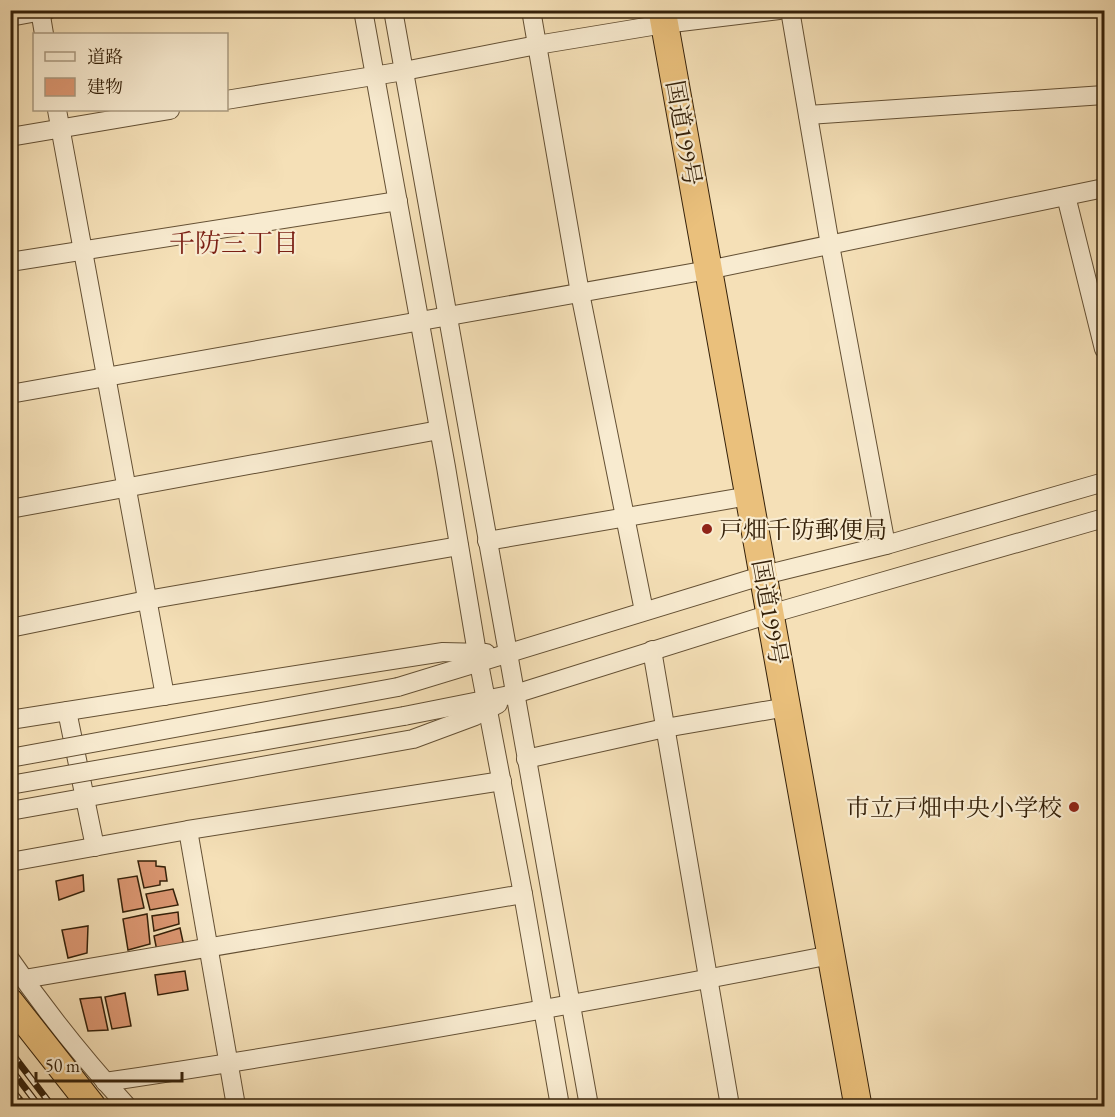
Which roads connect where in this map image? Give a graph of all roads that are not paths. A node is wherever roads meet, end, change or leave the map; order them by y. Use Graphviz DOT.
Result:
graph roads {
  1 [pos="363,10"];
  2 [pos="393,10"];
  3 [pos="531,10"];
  4 [pos="778,10"];
  5 [pos="790,10"];
  6 [pos="42,11"];
  7 [pos="10,17"];
  8 [pos="663,17"];
  9 [pos="44,33"];
  10 [pos="537,45"];
  11 [pos="404,71"];
  12 [pos="375,76"];
  13 [pos="1104,95"];
  14 [pos="228,100"];
  15 [pos="158,111"];
  16 [pos="808,115"];
  17 [pos="59,119"];
  18 [pos="10,137"];
  19 [pos="1104,188"];
  20 [pos="1066,196"];
  21 [pos="398,201"];
  22 [pos="830,244"];
  23 [pos="83,250"];
  24 [pos="10,262"];
  25 [pos="708,270"];
  26 [pos="580,293"];
  27 [pos="447,316"];
  28 [pos="418,321"];
  29 [pos="1104,349"];
  30 [pos="107,377"];
  31 [pos="10,394"];
  32 [pos="439,430"];
  33 [pos="1104,482"];
  34 [pos="126,488"];
  35 [pos="749,496"];
  36 [pos="10,509"];
  37 [pos="626,517"];
  38 [pos="1104,518"];
  39 [pos="487,541"];
  40 [pos="886,545"];
  41 [pos="459,546"];
  42 [pos="764,575"];
  43 [pos="147,600"];
  44 [pos="644,611"];
  45 [pos="770,614"];
  46 [pos="10,628"];
  47 [pos="652,651"];
  48 [pos="509,654"];
  49 [pos="478,658"];
  50 [pos="515,694"];
  51 [pos="165,696"];
  52 [pos="487,705"];
  53 [pos="787,707"];
  54 [pos="67,711"];
  55 [pos="10,720"];
  56 [pos="665,728"];
  57 [pos="10,758"];
  58 [pos="526,759"];
  59 [pos="502,781"];
  60 [pos="10,785"];
  61 [pos="85,798"];
  62 [pos="10,811"];
  63 [pos="188,830"];
  64 [pos="95,847"];
  65 [pos="10,862"];
  66 [pos="523,894"];
  67 [pos="209,947"];
  68 [pos="831,955"];
  69 [pos="10,959"];
  70 [pos="24,979"];
  71 [pos="707,979"];
  72 [pos="10,1002"];
  73 [pos="571,1003"];
  74 [pos="543,1008"];
  75 [pos="228,1064"];
  76 [pos="105,1082"];
  77 [pos="92,1107"];
  78 [pos="127,1107"];
  79 [pos="237,1107"];
  80 [pos="560,1107"];
  81 [pos="589,1107"];
  82 [pos="730,1107"];
  83 [pos="858,1107"];
  1 -- 12 [label="street"];
  2 -- 11 [label="street"];
  3 -- 10 [label="street"];
  4 -- 8 [label="street"];
  5 -- 16 [label="street"];
  6 -- 7 [label="street"];
  6 -- 9 [label="street"];
  8 -- 10 [label="street"];
  8 -- 25 [label="highway, 国道199号"];
  10 -- 11 [label="street"];
  10 -- 26 [label="street"];
  11 -- 12 [label="street"];
  11 -- 27 [label="street"];
  12 -- 14 [label="street"];
  12 -- 21 [label="street"];
  13 -- 16 [label="street"];
  15 -- 17 [label="street"];
  16 -- 22 [label="street"];
  17 -- 18 [label="street"];
  17 -- 23 [label="street"];
  19 -- 20 [label="street"];
  20 -- 22 [label="street"];
  20 -- 29 [label="street"];
  21 -- 23 [label="street"];
  21 -- 28 [label="street"];
  22 -- 25 [label="street"];
  22 -- 40 [label="street"];
  23 -- 24 [label="street"];
  23 -- 30 [label="street"];
  25 -- 26 [label="street"];
  25 -- 35 [label="highway, 国道199号"];
  26 -- 27 [label="street"];
  26 -- 37 [label="street"];
  27 -- 28 [label="street"];
  27 -- 39 [label="street"];
  28 -- 30 [label="street"];
  28 -- 32 [label="street"];
  30 -- 31 [label="street"];
  30 -- 34 [label="street"];
  32 -- 34 [label="street"];
  32 -- 41 [label="street"];
  33 -- 40 [label="street"];
  34 -- 36 [label="street"];
  34 -- 43 [label="street"];
  35 -- 37 [label="street"];
  35 -- 42 [label="highway, 国道199号"];
  37 -- 39 [label="street"];
  37 -- 44 [label="street"];
  38 -- 45 [label="street"];
  39 -- 48 [label="street"];
  40 -- 42 [label="street"];
  41 -- 43 [label="street"];
  41 -- 49 [label="street"];
  42 -- 44 [label="street"];
  42 -- 45 [label="highway, 国道199号"];
  43 -- 46 [label="street"];
  43 -- 51 [label="street"];
  44 -- 48 [label="street"];
  45 -- 47 [label="street"];
  45 -- 53 [label="highway, 国道199号"];
  47 -- 50 [label="street"];
  47 -- 56 [label="street"];
  48 -- 49 [label="street"];
  48 -- 50 [label="street"];
  49 -- 51 [label="street"];
  49 -- 52 [label="street"];
  49 -- 57 [label="street, bridge"];
  50 -- 52 [label="street"];
  50 -- 58 [label="street"];
  51 -- 54 [label="street"];
  52 -- 59 [label="street"];
  52 -- 60 [label="street, bridge"];
  52 -- 61 [label="street"];
  53 -- 56 [label="street"];
  53 -- 68 [label="highway, 国道199号"];
  54 -- 55 [label="street"];
  54 -- 61 [label="street"];
  56 -- 58 [label="street"];
  56 -- 71 [label="street"];
  58 -- 73 [label="street"];
  59 -- 63 [label="street"];
  59 -- 66 [label="street"];
  61 -- 62 [label="street"];
  61 -- 64 [label="street"];
  63 -- 64 [label="street"];
  63 -- 67 [label="street"];
  64 -- 65 [label="street"];
  66 -- 67 [label="street"];
  66 -- 74 [label="street"];
  67 -- 70 [label="street"];
  67 -- 75 [label="street"];
  68 -- 71 [label="street"];
  68 -- 83 [label="highway, 国道199号"];
  69 -- 70 [label="street"];
  70 -- 76 [label="street"];
  71 -- 73 [label="street"];
  71 -- 82 [label="street"];
  72 -- 77 [label="highway"];
  73 -- 74 [label="street"];
  73 -- 81 [label="street"];
  74 -- 75 [label="street"];
  74 -- 80 [label="street"];
  75 -- 76 [label="street"];
  75 -- 79 [label="street"];
  76 -- 78 [label="street"];
}
